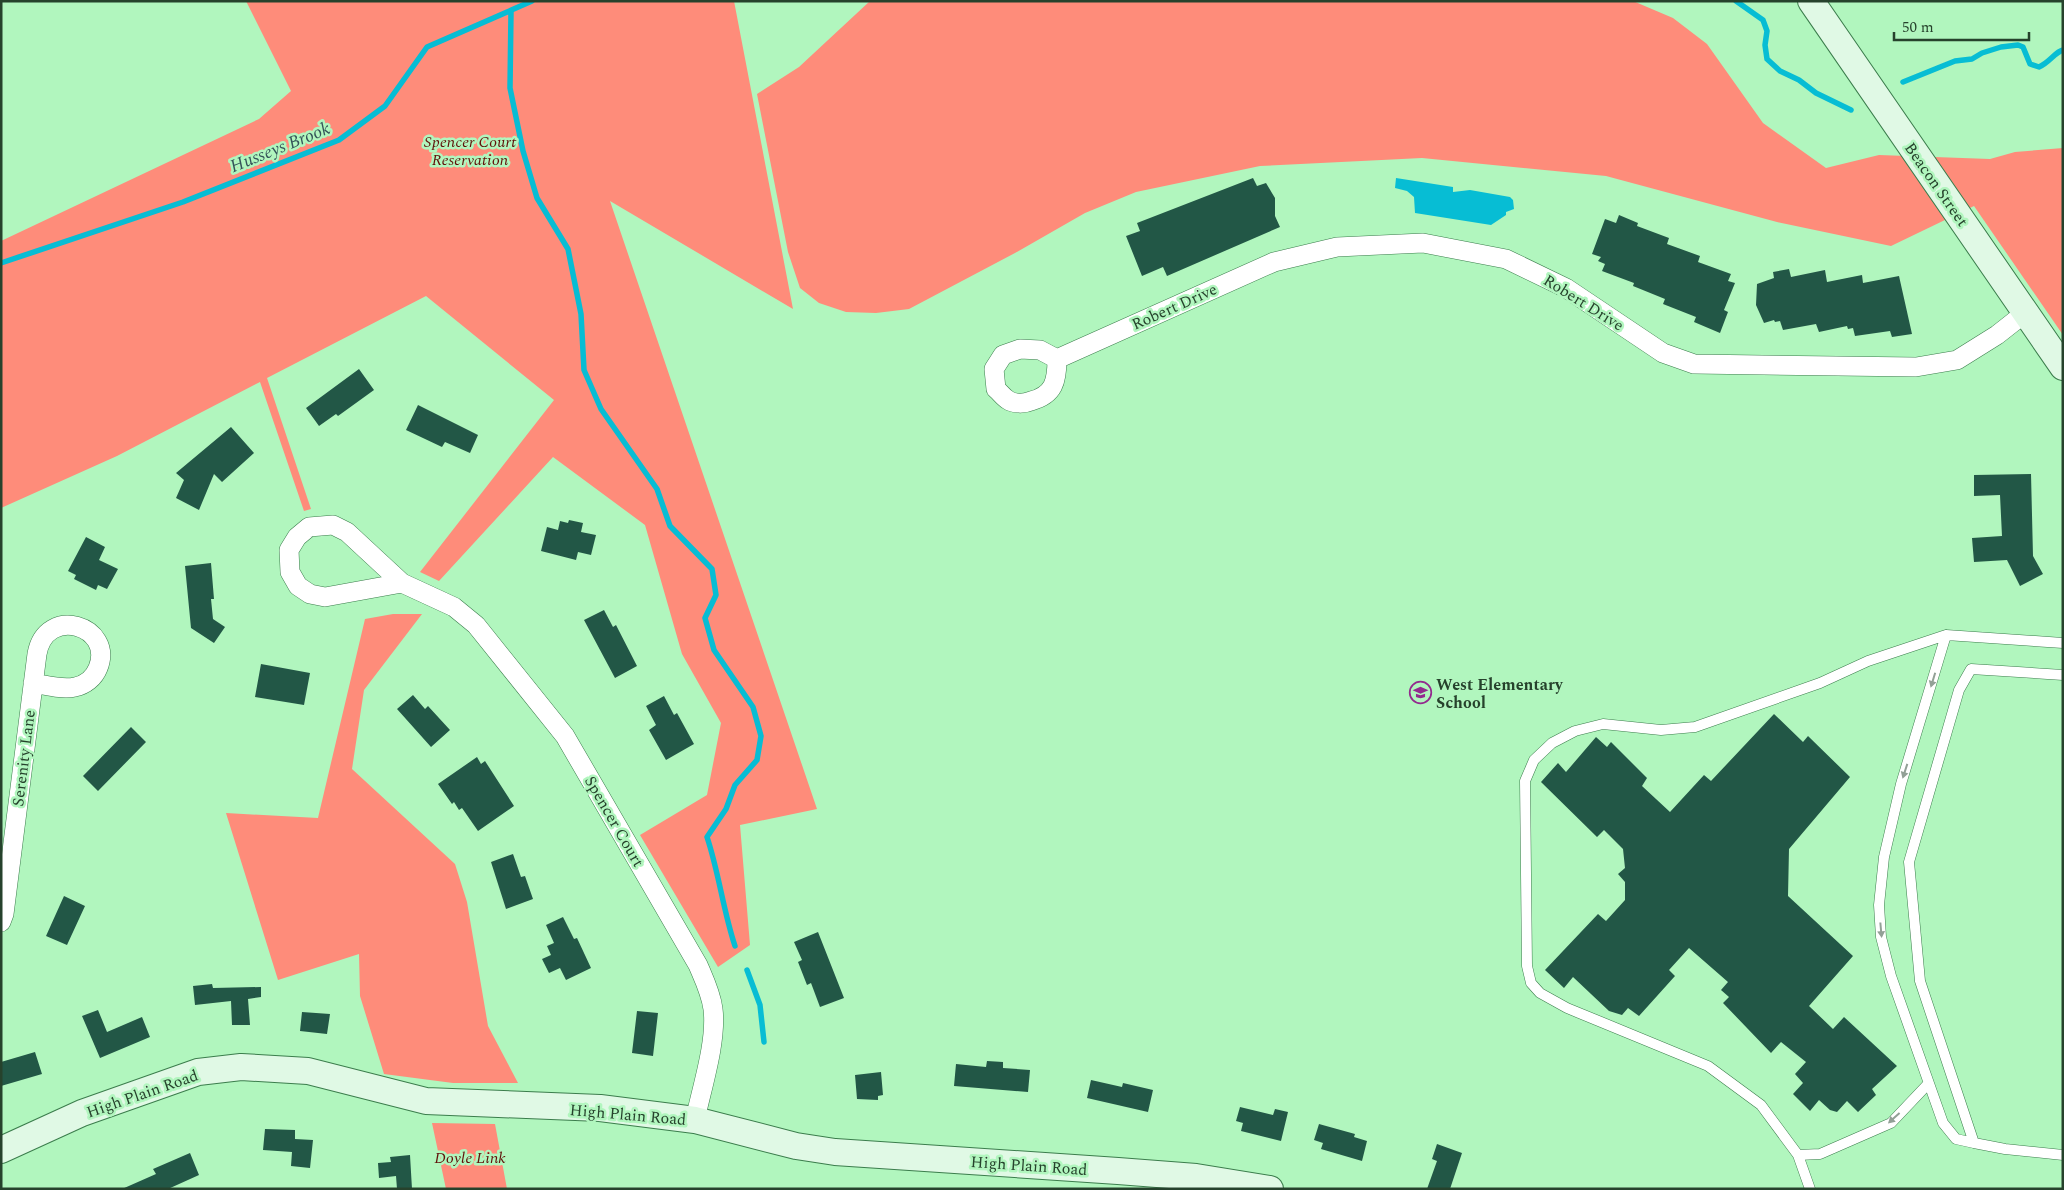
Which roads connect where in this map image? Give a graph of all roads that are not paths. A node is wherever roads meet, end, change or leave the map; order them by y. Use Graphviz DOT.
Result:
graph roads {
  1 [pos="1811,1"];
  2 [pos="2025,312"];
  3 [pos="1057,358"];
  4 [pos="2063,367"];
  5 [pos="402,583"];
  6 [pos="1946,635"];
  7 [pos="2063,643"];
  8 [pos="2063,675"];
  9 [pos="33,684"];
  10 [pos="1,922"];
  11 [pos="1928,1084"];
  12 [pos="695,1120"];
  13 [pos="1974,1143"];
  14 [pos="1,1150"];
  15 [pos="1798,1155"];
  16 [pos="2063,1155"];
  17 [pos="1117,1180"];
  18 [pos="1270,1189"];
  19 [pos="1810,1189"];
  1 -- 2 [label="street, Beacon Street"];
  2 -- 3 [label="street, Robert Drive"];
  2 -- 4 [label="street, Beacon Street"];
  5 -- 5 [label="street, Spencer Court"];
  5 -- 12 [label="street, Spencer Court"];
  6 -- 7 [label="lane"];
  6 -- 11 [label="lane, one-way"];
  6 -- 15 [label="lane"];
  8 -- 13 [label="lane"];
  9 -- 10 [label="street, Serenity Lane"];
  11 -- 13 [label="lane"];
  11 -- 15 [label="lane, one-way"];
  12 -- 14 [label="street, High Plain Road"];
  12 -- 17 [label="street, High Plain Road"];
  13 -- 16 [label="lane"];
  15 -- 19 [label="lane"];
  17 -- 18 [label="street, High Plain Road"];
}
